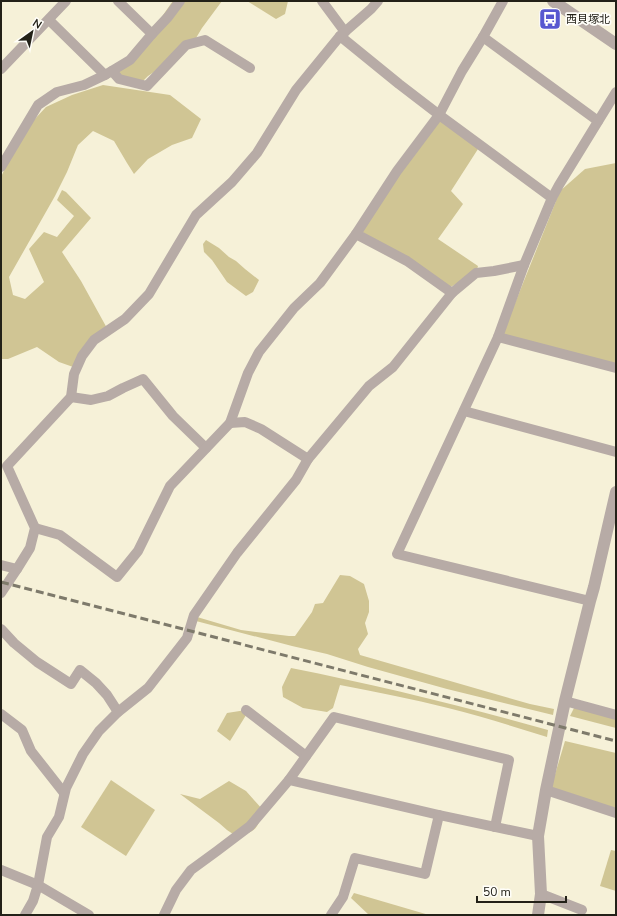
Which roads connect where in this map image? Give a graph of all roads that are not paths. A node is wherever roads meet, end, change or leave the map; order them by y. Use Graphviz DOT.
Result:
graph roads {
  1 [pos="66,1"];
  2 [pos="118,1"];
  3 [pos="180,1"];
  4 [pos="322,1"];
  5 [pos="378,1"];
  6 [pos="504,1"];
  7 [pos="553,1"];
  8 [pos="48,20"];
  9 [pos="152,34"];
  10 [pos="342,34"];
  11 [pos="483,37"];
  12 [pos="616,44"];
  13 [pos="250,68"];
  14 [pos="1,69"];
  15 [pos="109,73"];
  16 [pos="616,92"];
  17 [pos="439,115"];
  18 [pos="598,121"];
  19 [pos="4,154"];
  20 [pos="1,167"];
  21 [pos="552,198"];
  22 [pos="356,234"];
  23 [pos="524,264"];
  24 [pos="452,293"];
  25 [pos="498,337"];
  26 [pos="616,368"];
  27 [pos="71,398"];
  28 [pos="464,411"];
  29 [pos="230,423"];
  30 [pos="206,448"];
  31 [pos="616,452"];
  32 [pos="308,459"];
  33 [pos="4,463"];
  34 [pos="616,492"];
  35 [pos="35,528"];
  36 [pos="1,565"];
  37 [pos="17,569"];
  38 [pos="1,593"];
  39 [pos="590,602"];
  40 [pos="1,629"];
  41 [pos="565,701"];
  42 [pos="246,710"];
  43 [pos="118,712"];
  44 [pos="1,714"];
  45 [pos="616,715"];
  46 [pos="306,756"];
  47 [pos="289,780"];
  48 [pos="546,790"];
  49 [pos="64,793"];
  50 [pos="616,813"];
  51 [pos="439,815"];
  52 [pos="495,827"];
  53 [pos="538,836"];
  54 [pos="1,870"];
  55 [pos="38,885"];
  56 [pos="541,894"];
  57 [pos="582,910"];
  58 [pos="25,915"];
  59 [pos="89,915"];
  60 [pos="164,915"];
  61 [pos="331,915"];
  62 [pos="538,915"];
  1 -- 8 [label="street"];
  2 -- 9 [label="street"];
  3 -- 9 [label="street"];
  4 -- 10 [label="street"];
  5 -- 10 [label="street"];
  6 -- 11 [label="street"];
  7 -- 12 [label="street"];
  8 -- 14 [label="street"];
  8 -- 15 [label="street"];
  9 -- 15 [label="street"];
  10 -- 17 [label="street"];
  10 -- 27 [label="street"];
  11 -- 17 [label="street"];
  11 -- 18 [label="street"];
  13 -- 15 [label="street"];
  15 -- 19 [label="street"];
  16 -- 18 [label="street"];
  17 -- 21 [label="street"];
  17 -- 22 [label="street"];
  18 -- 21 [label="street"];
  19 -- 20 [label="street"];
  21 -- 23 [label="street"];
  22 -- 24 [label="street"];
  22 -- 29 [label="street"];
  23 -- 24 [label="street"];
  23 -- 25 [label="street"];
  24 -- 32 [label="street"];
  25 -- 26 [label="street"];
  25 -- 28 [label="street"];
  27 -- 30 [label="street"];
  27 -- 33 [label="street"];
  28 -- 31 [label="street"];
  28 -- 39 [label="street"];
  29 -- 30 [label="street"];
  29 -- 32 [label="street"];
  30 -- 35 [label="street"];
  32 -- 43 [label="street"];
  33 -- 35 [label="street"];
  34 -- 39 [label="street"];
  35 -- 37 [label="street"];
  36 -- 37 [label="street"];
  37 -- 38 [label="street"];
  39 -- 41 [label="street"];
  40 -- 43 [label="street"];
  41 -- 45 [label="street"];
  41 -- 48 [label="street"];
  42 -- 46 [label="street"];
  43 -- 49 [label="street"];
  44 -- 49 [label="street"];
  46 -- 47 [label="street"];
  46 -- 52 [label="street"];
  47 -- 51 [label="street"];
  47 -- 60 [label="street"];
  48 -- 50 [label="street"];
  48 -- 53 [label="street"];
  49 -- 55 [label="street"];
  51 -- 52 [label="street"];
  51 -- 61 [label="street"];
  52 -- 53 [label="street"];
  53 -- 56 [label="street"];
  54 -- 55 [label="street"];
  55 -- 58 [label="street"];
  55 -- 59 [label="street"];
  56 -- 57 [label="street"];
  56 -- 62 [label="street"];
}
